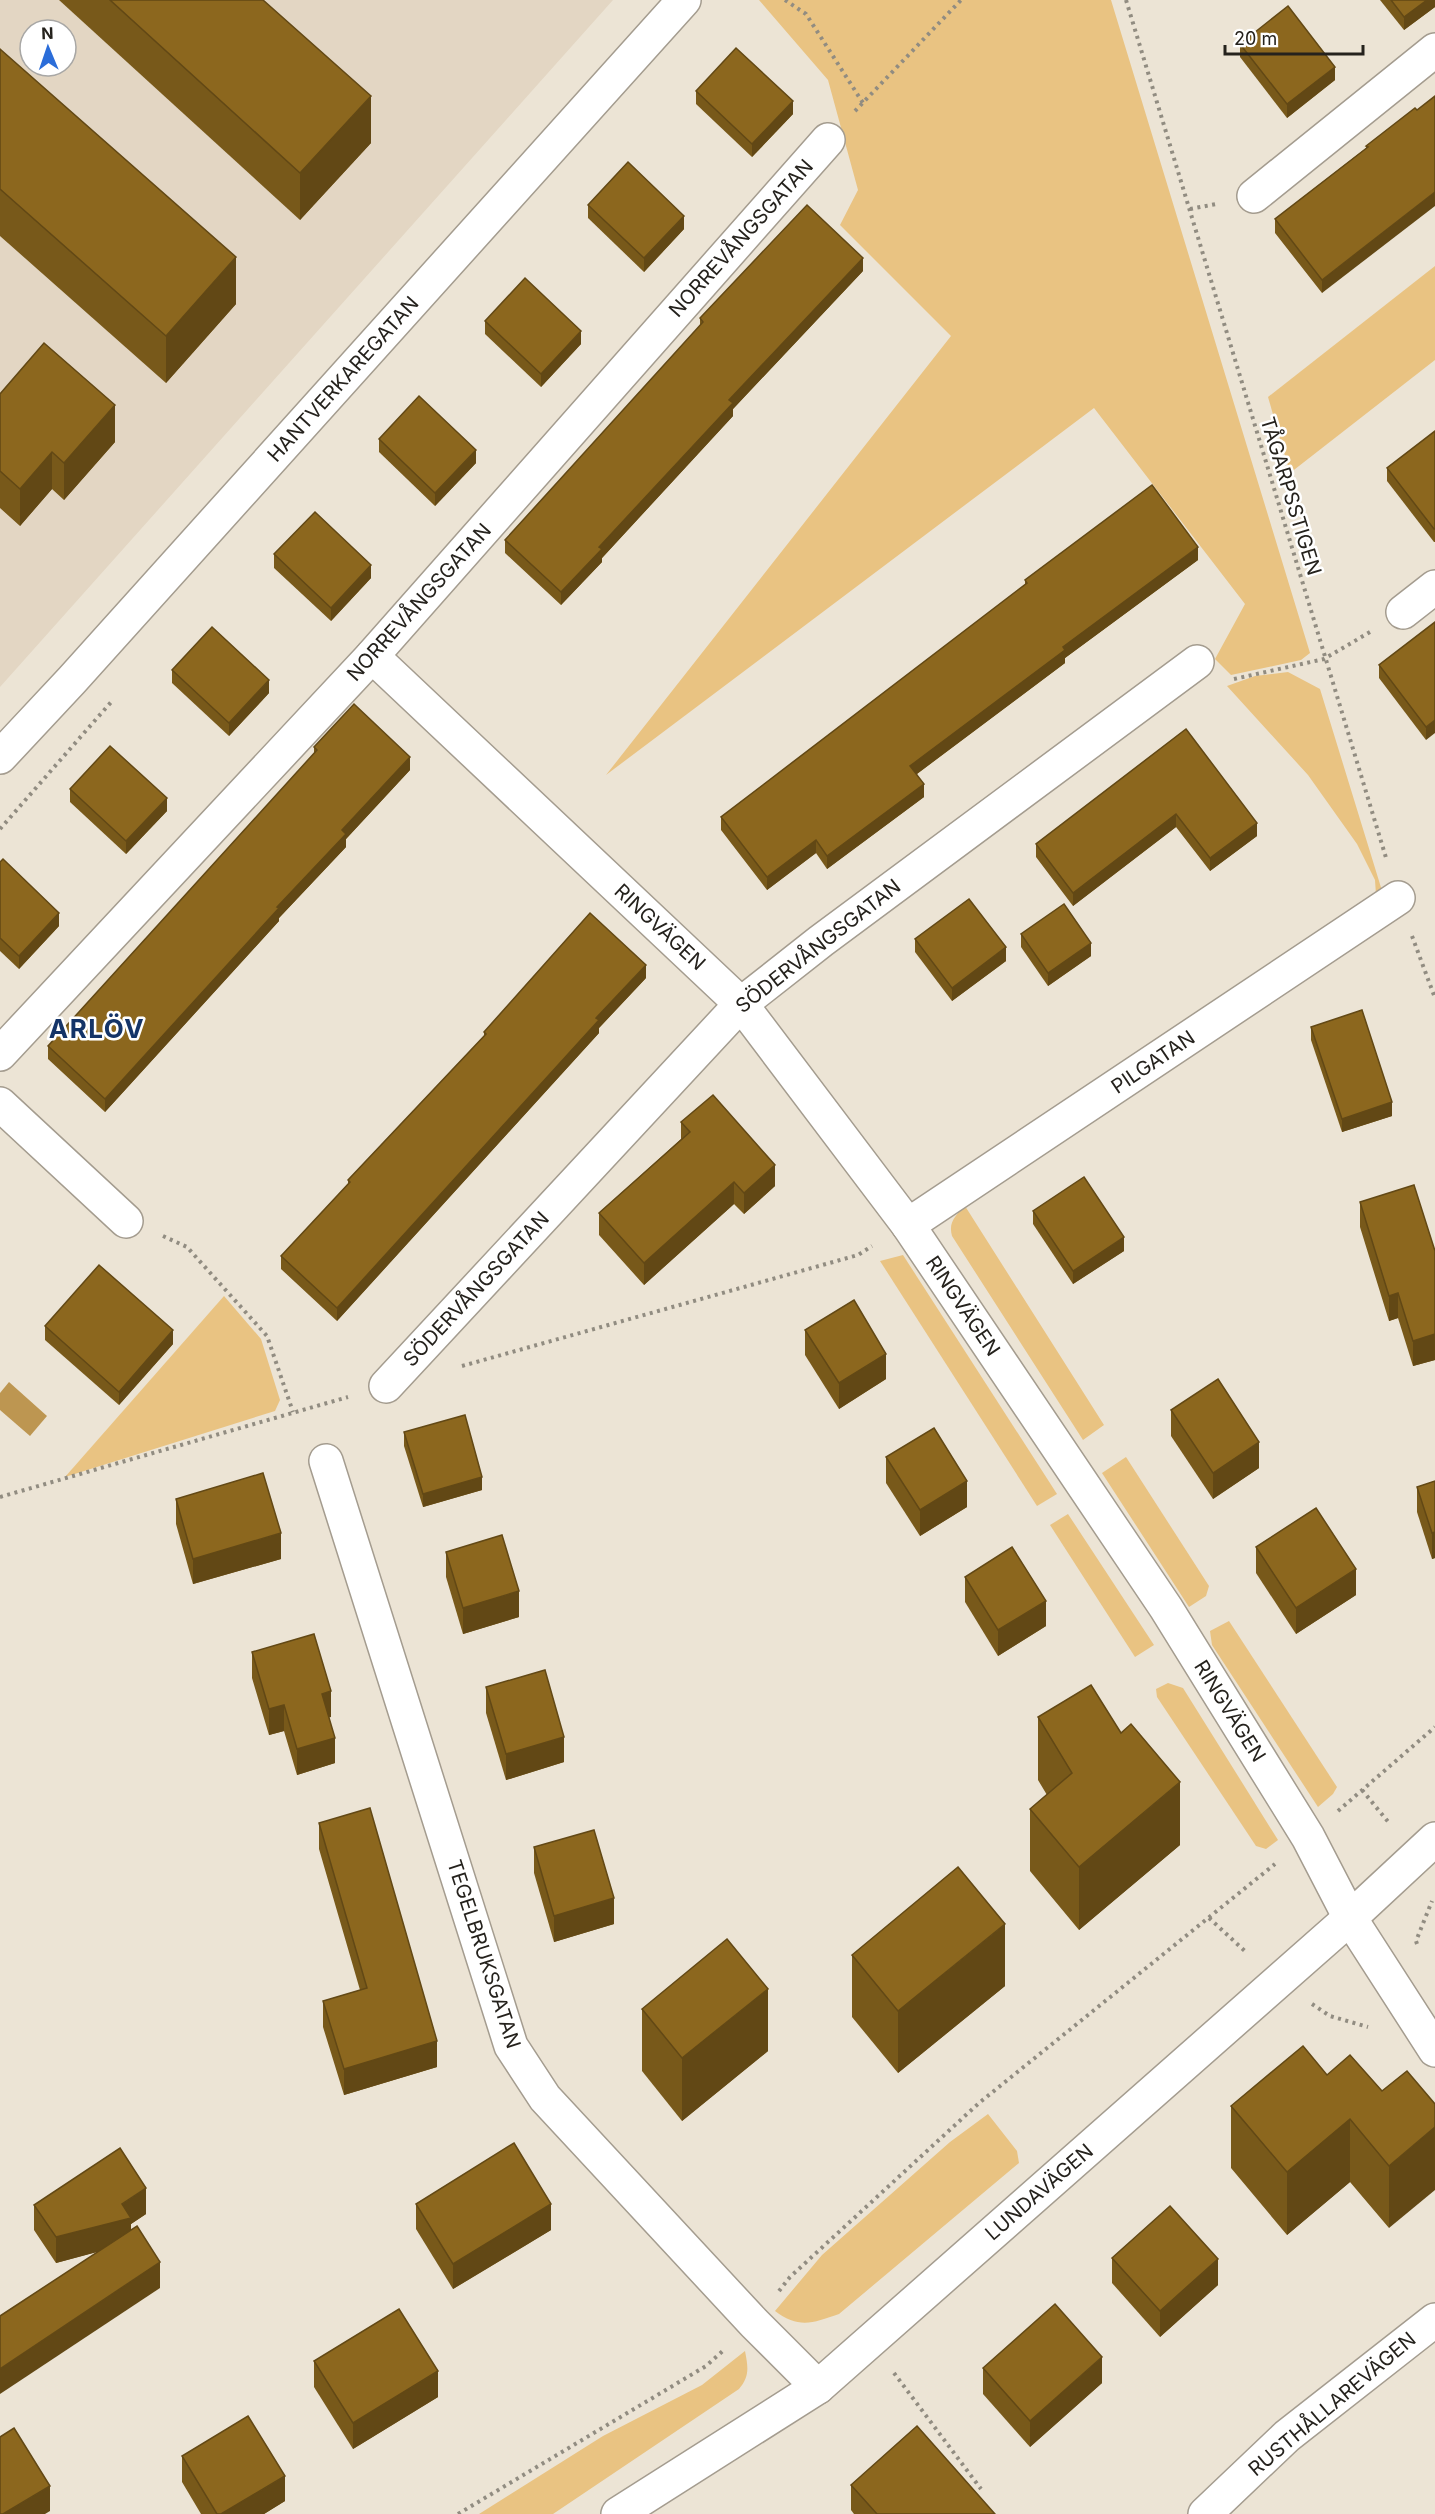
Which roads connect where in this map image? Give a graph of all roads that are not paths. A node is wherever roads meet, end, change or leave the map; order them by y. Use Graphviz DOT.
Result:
graph roads {
  1 [pos="684,0"];
  2 [pos="1435,50"];
  3 [pos="828,141"];
  4 [pos="1254,196"];
  5 [pos="1435,587"];
  6 [pos="1403,612"];
  7 [pos="372,656"];
  8 [pos="1197,662"];
  9 [pos="0,757"];
  10 [pos="1398,898"];
  11 [pos="741,1004"];
  12 [pos="0,1054"];
  13 [pos="0,1104"];
  14 [pos="126,1221"];
  15 [pos="908,1225"];
  16 [pos="386,1386"];
  17 [pos="326,1461"];
  18 [pos="1435,1839"];
  19 [pos="1350,1918"];
  20 [pos="1435,2050"];
  21 [pos="1435,2320"];
  22 [pos="818,2387"];
  23 [pos="618,2514"];
  24 [pos="1204,2514"];
  1 -- 9 [label="street, HANTVERKAREGATAN"];
  2 -- 4 [label="street"];
  3 -- 7 [label="street, NORREVÅNGSGATAN"];
  5 -- 6 [label="street"];
  7 -- 11 [label="street, RINGVÄGEN"];
  7 -- 12 [label="street, NORREVÅNGSGATAN"];
  8 -- 11 [label="street, SÖDERVÅNGSGATAN"];
  10 -- 15 [label="street, PILGATAN"];
  11 -- 15 [label="street, RINGVÄGEN"];
  11 -- 16 [label="street, SÖDERVÅNGSGATAN"];
  13 -- 14 [label="street"];
  15 -- 19 [label="street, RINGVÄGEN"];
  17 -- 22 [label="street, TEGELBRUKSGATAN"];
  18 -- 19 [label="street, LUNDAVÄGEN"];
  19 -- 20 [label="street, RINGVÄGEN"];
  19 -- 22 [label="street, LUNDAVÄGEN"];
  21 -- 24 [label="street, RUSTHÅLLAREVÄGEN"];
  22 -- 23 [label="street, LUNDAVÄGEN"];
}
